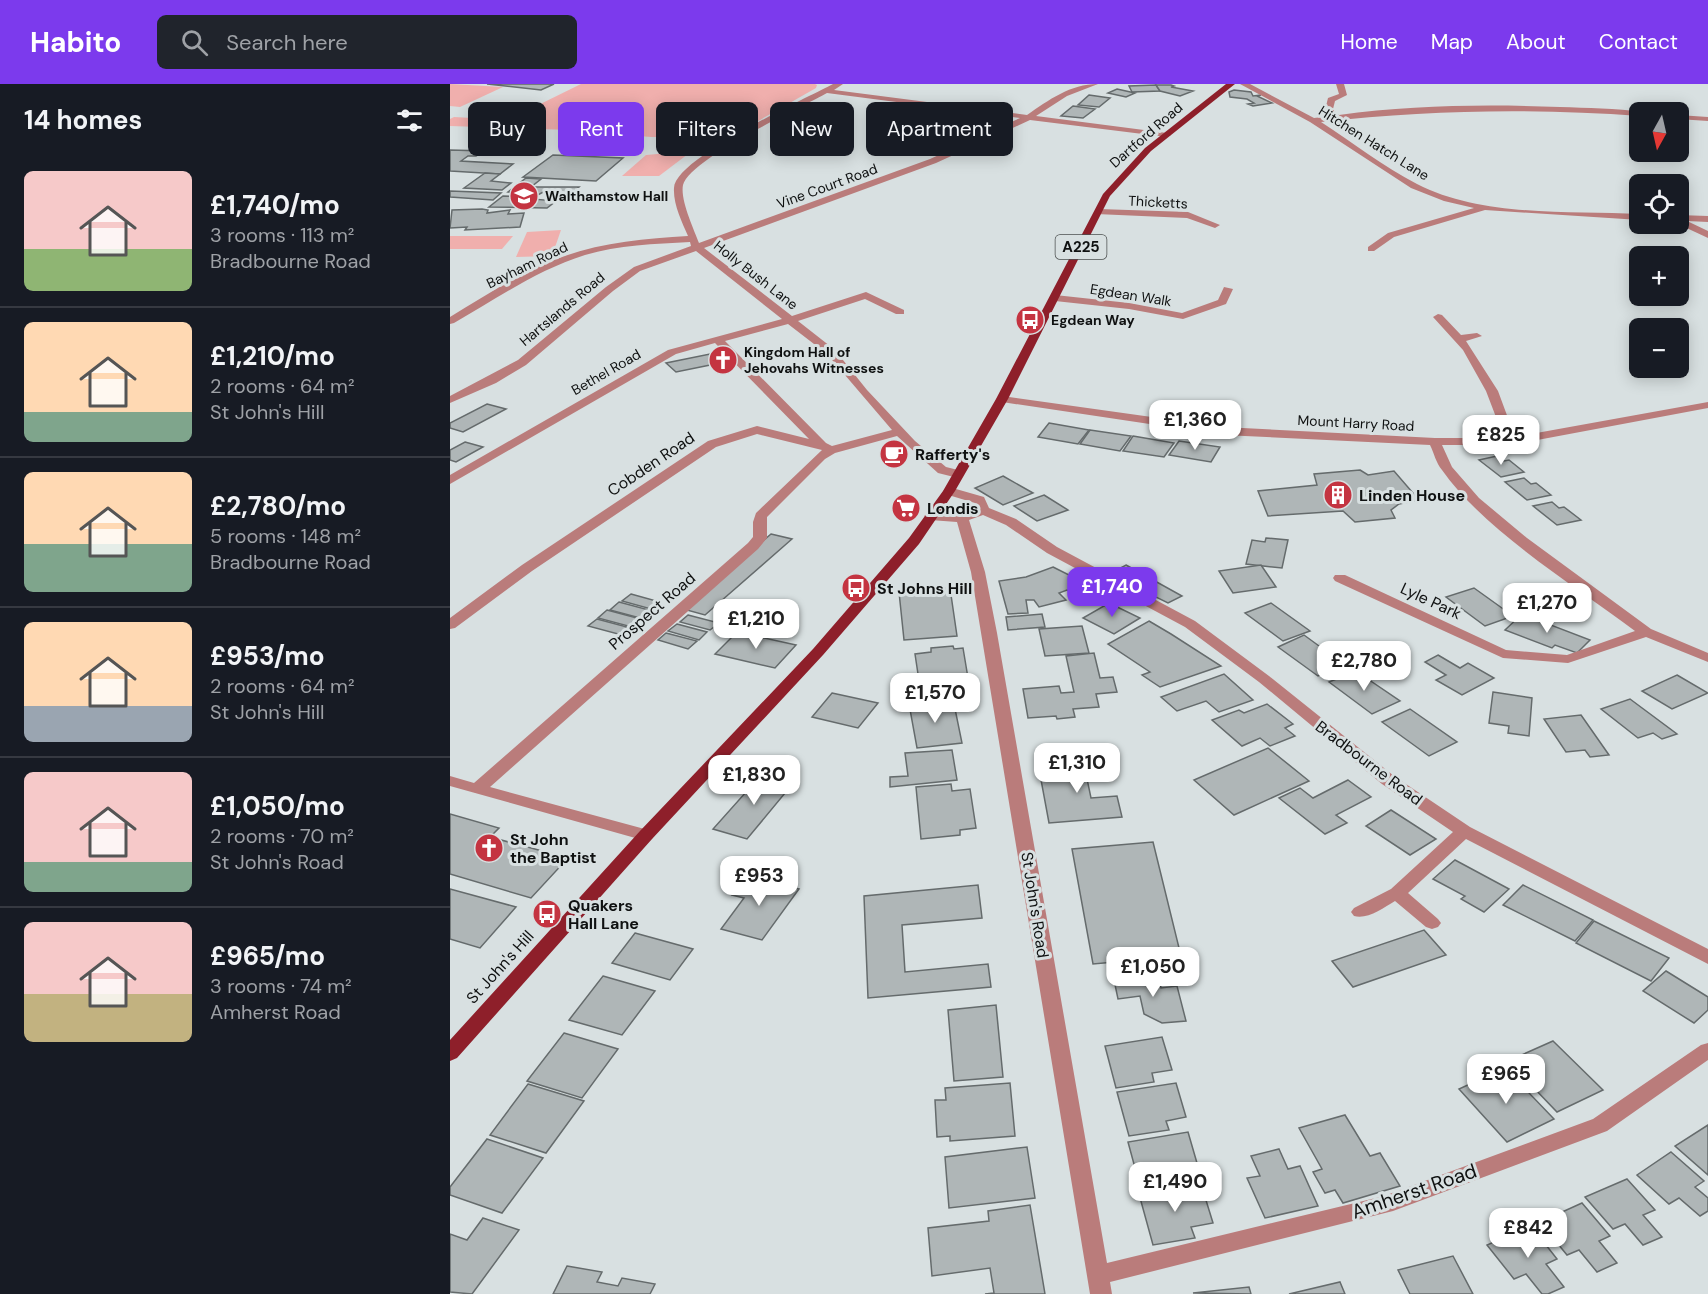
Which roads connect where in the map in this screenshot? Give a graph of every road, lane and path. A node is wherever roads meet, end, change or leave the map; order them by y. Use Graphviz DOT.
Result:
graph roads {
  1 [pos="832,84"];
  2 [pos="838,84"];
  3 [pos="1094,84"];
  4 [pos="1231,84"];
  5 [pos="1245,84"];
  6 [pos="1340,84"];
  7 [pos="826,91"];
  8 [pos="1629,113"];
  9 [pos="1029,117"];
  10 [pos="1337,117"];
  11 [pos="1689,118"];
  12 [pos="1708,119"];
  13 [pos="1313,120"];
  14 [pos="1167,135"];
  15 [pos="1485,208"];
  16 [pos="1099,212"];
  17 [pos="1214,213"];
  18 [pos="1629,217"];
  19 [pos="1198,218"];
  20 [pos="1689,219"];
  21 [pos="1708,219"];
  22 [pos="1215,225"];
  23 [pos="1689,225"];
  24 [pos="1708,235"];
  25 [pos="694,243"];
  26 [pos="1371,249"];
  27 [pos="1228,290"];
  28 [pos="1055,298"];
  29 [pos="900,312"];
  30 [pos="1438,317"];
  31 [pos="790,320"];
  32 [pos="450,321"];
  33 [pos="1477,336"];
  34 [pos="717,339"];
  35 [pos="1458,339"];
  36 [pos="1002,399"];
  37 [pos="450,400"];
  38 [pos="1708,405"];
  39 [pos="900,432"];
  40 [pos="1511,441"];
  41 [pos="1435,442"];
  42 [pos="827,448"];
  43 [pos="958,474"];
  44 [pos="450,480"];
  45 [pos="950,491"];
  46 [pos="983,510"];
  47 [pos="930,516"];
  48 [pos="963,518"];
  49 [pos="1340,579"];
  50 [pos="450,625"];
  51 [pos="1646,632"];
  52 [pos="1708,658"];
  53 [pos="450,781"];
  54 [pos="477,789"];
  55 [pos="1464,831"];
  56 [pos="646,835"];
  57 [pos="1397,893"];
  58 [pos="1360,912"];
  59 [pos="1432,923"];
  60 [pos="1708,957"];
  61 [pos="1708,1050"];
  62 [pos="450,1053"];
  63 [pos="1099,1285"];
  1 -- 2 [label="street"];
  2 -- 7 [label="street, Holly Bush Lane"];
  3 -- 9 [label="street, Vine Court Road"];
  4 -- 14 [label="main road, Dartford Road / A225"];
  5 -- 13 [label="street, Hitchen Hatch Lane"];
  6 -- 10 [label="street"];
  7 -- 9 [label="street"];
  7 -- 25 [label="street, Holly Bush Lane"];
  8 -- 10 [label="street"];
  9 -- 14 [label="street"];
  9 -- 25 [label="street, Vine Court Road"];
  10 -- 13 [label="street"];
  11 -- 12 [label="street"];
  13 -- 15 [label="street, Hitchen Hatch Lane"];
  14 -- 16 [label="main road, Dartford Road / A225"];
  15 -- 18 [label="street, Hitchen Hatch Lane"];
  15 -- 26 [label="street"];
  16 -- 19 [label="street, Thicketts"];
  16 -- 28 [label="main road, Dartford Road / A225"];
  17 -- 19 [label="street"];
  19 -- 22 [label="street, Thicketts"];
  20 -- 21 [label="street"];
  23 -- 24 [label="street"];
  25 -- 31 [label="street, Holly Bush Lane"];
  25 -- 32 [label="street, Bayham Road"];
  25 -- 37 [label="street, Hartslands Road"];
  27 -- 28 [label="street, Egdean Walk"];
  28 -- 36 [label="main road, Dartford Road / A225"];
  29 -- 31 [label="street, Bethel Road"];
  30 -- 35 [label="street"];
  31 -- 34 [label="street, Bethel Road"];
  31 -- 39 [label="street, Holly Bush Lane"];
  33 -- 35 [label="street"];
  34 -- 42 [label="street"];
  34 -- 44 [label="street, Bethel Road"];
  35 -- 40 [label="street"];
  36 -- 41 [label="street, Mount Harry Road"];
  36 -- 43 [label="main road, Dartford Road / A225"];
  38 -- 40 [label="street, Mount Harry Road"];
  39 -- 42 [label="street, Cobden Road"];
  39 -- 43 [label="street, Holly Bush Lane"];
  40 -- 41 [label="street, Mount Harry Road"];
  41 -- 51 [label="street"];
  42 -- 50 [label="street, Cobden Road"];
  42 -- 54 [label="street, Prospect Road"];
  43 -- 45 [label="main road, St John's Hill / A225"];
  45 -- 46 [label="street, Bradbourne Road"];
  45 -- 47 [label="main road, St John's Hill / A225"];
  46 -- 48 [label="street"];
  46 -- 55 [label="street, Bradbourne Road"];
  47 -- 48 [label="street"];
  47 -- 56 [label="main road, St John's Hill / A225"];
  48 -- 63 [label="street, St John's Road"];
  49 -- 51 [label="street, Lyle Park"];
  51 -- 52 [label="street"];
  53 -- 54 [label="street"];
  54 -- 56 [label="street"];
  55 -- 57 [label="street"];
  55 -- 60 [label="street, Bradbourne Road"];
  56 -- 62 [label="main road, St John's Hill / A225"];
  57 -- 58 [label="street"];
  57 -- 59 [label="street"];
  61 -- 63 [label="street, Amherst Road"];
}
